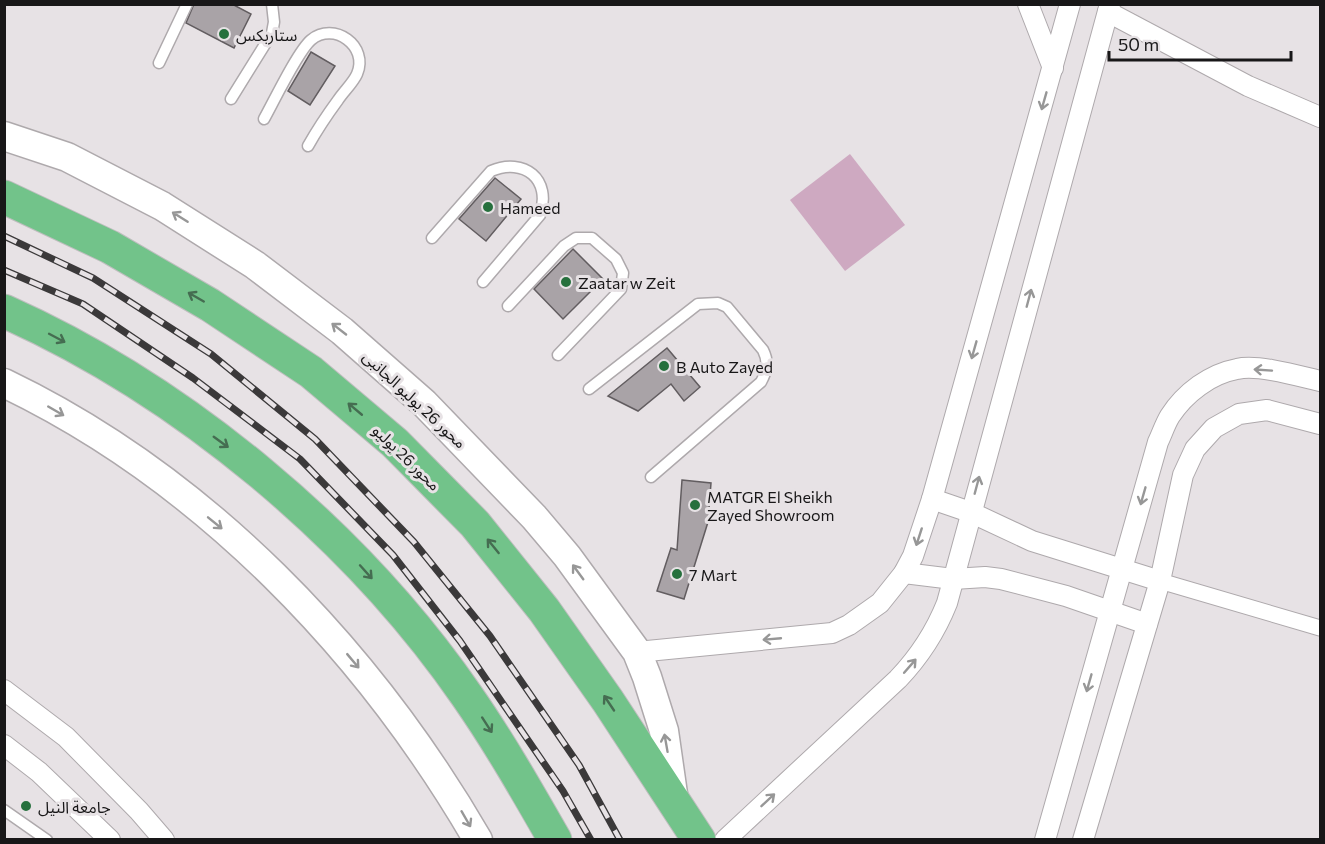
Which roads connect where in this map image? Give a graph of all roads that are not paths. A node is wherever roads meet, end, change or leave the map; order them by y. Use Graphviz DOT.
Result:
graph roads {
  1 [pos="186,4"];
  2 [pos="272,4"];
  3 [pos="1028,4"];
  4 [pos="1070,4"];
  5 [pos="1109,8"];
  6 [pos="159,63"];
  7 [pos="1053,68"];
  8 [pos="231,99"];
  9 [pos="1320,117"];
  10 [pos="264,119"];
  11 [pos="4,136"];
  12 [pos="308,146"];
  13 [pos="4,197"];
  14 [pos="432,238"];
  15 [pos="483,282"];
  16 [pos="508,306"];
  17 [pos="4,311"];
  18 [pos="558,355"];
  19 [pos="1320,381"];
  20 [pos="4,383"];
  21 [pos="589,389"];
  22 [pos="1320,424"];
  23 [pos="651,477"];
  24 [pos="932,499"];
  25 [pos="970,512"];
  26 [pos="1121,569"];
  27 [pos="904,573"];
  28 [pos="953,579"];
  29 [pos="1160,581"];
  30 [pos="1110,611"];
  31 [pos="1147,624"];
  32 [pos="1320,628"];
  33 [pos="637,652"];
  34 [pos="4,690"];
  35 [pos="4,746"];
  36 [pos="674,801"];
  37 [pos="4,810"];
  38 [pos="47,840"];
  39 [pos="110,840"];
  40 [pos="164,840"];
  41 [pos="478,840"];
  42 [pos="555,840"];
  43 [pos="699,840"];
  44 [pos="725,840"];
  45 [pos="1045,840"];
  46 [pos="1083,840"];
  1 -- 6 [label="lane"];
  2 -- 8 [label="lane"];
  3 -- 7 [label="street"];
  4 -- 7 [label="street"];
  5 -- 9 [label="street"];
  25 -- 5 [label="street, one-way"];
  7 -- 24 [label="street, one-way"];
  10 -- 12 [label="lane"];
  33 -- 11 [label="main road, محور 26 يوليو الجانبى, one-way"];
  36 -- 13 [label="highway, محور 26 يوليو, one-way"];
  14 -- 15 [label="lane"];
  16 -- 18 [label="lane"];
  17 -- 42 [label="highway, one-way"];
  19 -- 26 [label="street, one-way"];
  20 -- 41 [label="main road, one-way"];
  21 -- 23 [label="lane"];
  22 -- 29 [label="street"];
  24 -- 25 [label="street"];
  24 -- 27 [label="street, one-way"];
  25 -- 26 [label="street"];
  25 -- 28 [label="street"];
  26 -- 29 [label="street"];
  26 -- 30 [label="street"];
  27 -- 28 [label="street"];
  27 -- 33 [label="street, one-way"];
  28 -- 30 [label="street"];
  44 -- 28 [label="street, one-way"];
  29 -- 31 [label="street"];
  29 -- 32 [label="street"];
  30 -- 31 [label="street"];
  30 -- 45 [label="street, one-way"];
  31 -- 46 [label="street"];
  36 -- 33 [label="main road, محور 26 يوليو الجانبى, one-way"];
  34 -- 40 [label="street"];
  35 -- 39 [label="street"];
  36 -- 43 [label="highway, محور 26 يوليو"];
  37 -- 38 [label="lane"];
}
